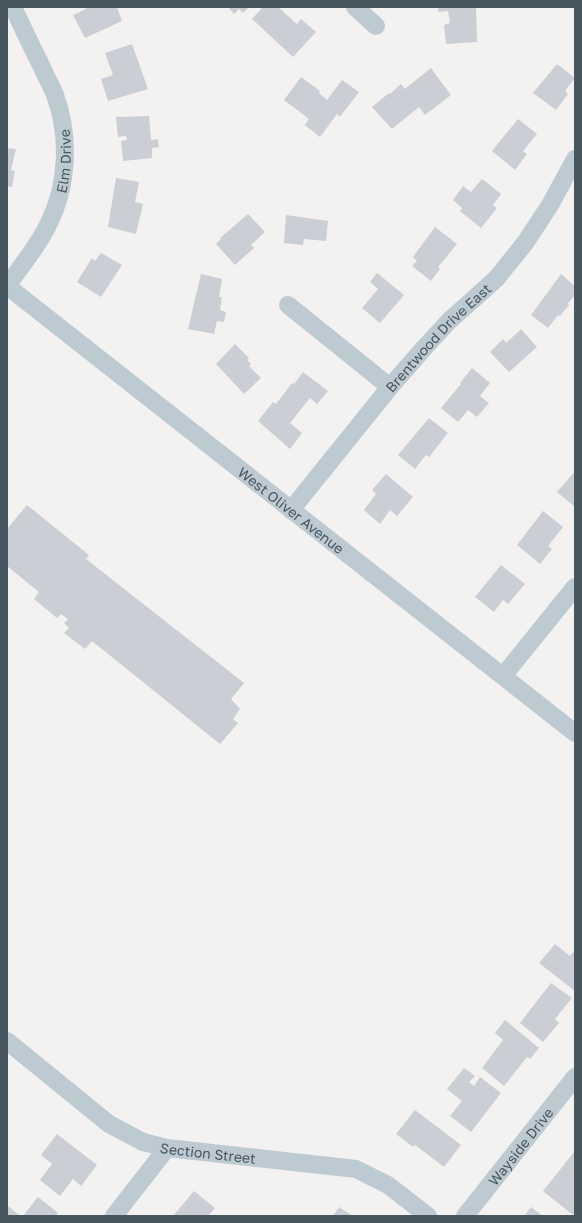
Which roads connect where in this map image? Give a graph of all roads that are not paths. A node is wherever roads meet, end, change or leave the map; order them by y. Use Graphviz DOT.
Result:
graph roads {
  1 [pos="13,7"];
  2 [pos="355,7"];
  3 [pos="376,26"];
  4 [pos="575,159"];
  5 [pos="7,286"];
  6 [pos="288,305"];
  7 [pos="390,387"];
  8 [pos="292,510"];
  9 [pos="575,587"];
  10 [pos="503,676"];
  11 [pos="575,733"];
  12 [pos="7,1041"];
  13 [pos="575,1077"];
  14 [pos="167,1148"];
  15 [pos="114,1216"];
  16 [pos="428,1216"];
  17 [pos="465,1216"];
  1 -- 5 [label="street, Elm Drive"];
  2 -- 3 [label="street"];
  4 -- 7 [label="street, Brentwood Drive East"];
  5 -- 8 [label="street, West Oliver Avenue"];
  6 -- 7 [label="street"];
  7 -- 8 [label="street, Brentwood Drive East"];
  8 -- 10 [label="street, West Oliver Avenue"];
  9 -- 10 [label="street"];
  10 -- 11 [label="street, West Oliver Avenue"];
  12 -- 14 [label="street, Section Street"];
  13 -- 17 [label="street, Wayside Drive"];
  14 -- 15 [label="street"];
  14 -- 16 [label="street, Section Street"];
}
